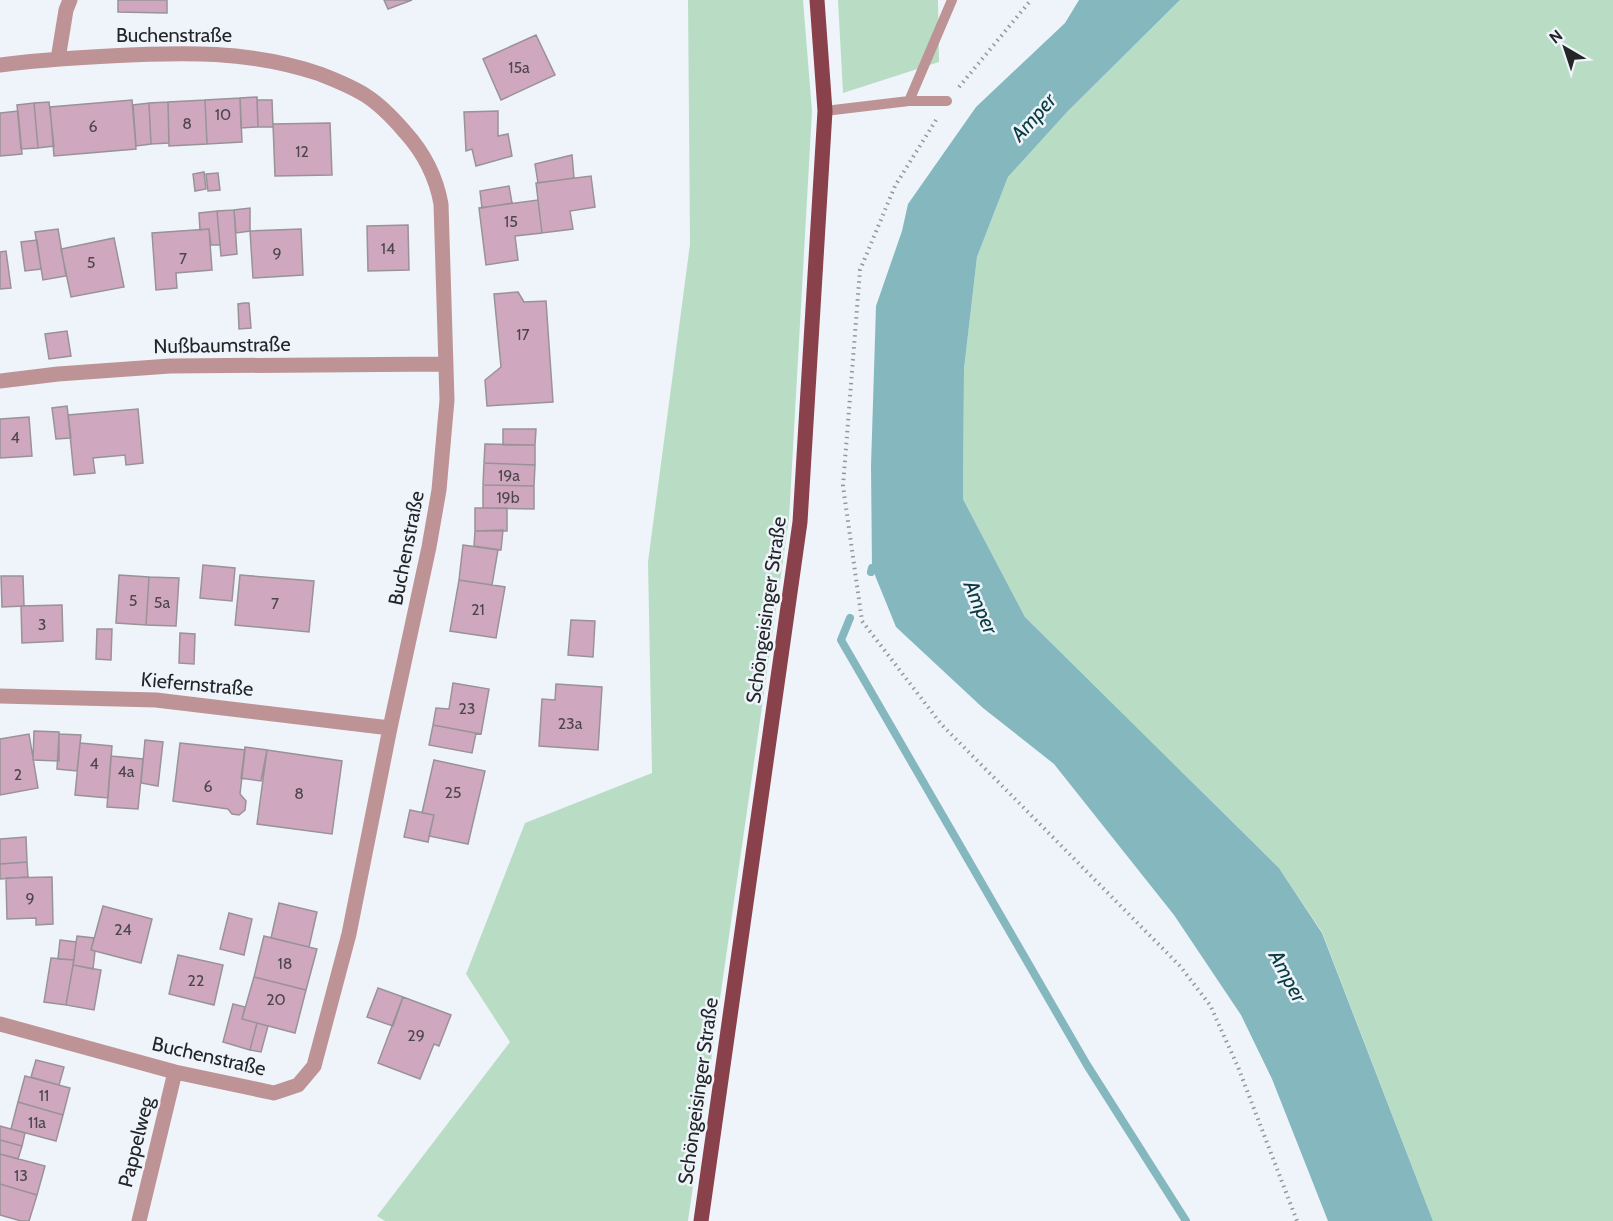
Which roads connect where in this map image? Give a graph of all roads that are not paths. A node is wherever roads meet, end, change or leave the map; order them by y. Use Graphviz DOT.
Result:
graph roads {
  1 [pos="70,0"];
  2 [pos="817,0"];
  3 [pos="952,0"];
  4 [pos="57,59"];
  5 [pos="0,65"];
  6 [pos="909,101"];
  7 [pos="947,101"];
  8 [pos="825,111"];
  9 [pos="445,364"];
  10 [pos="0,381"];
  11 [pos="0,696"];
  12 [pos="390,728"];
  13 [pos="0,1024"];
  14 [pos="175,1072"];
  15 [pos="139,1221"];
  16 [pos="701,1221"];
  1 -- 4 [label="street"];
  2 -- 8 [label="main road, Schöngeisinger Straße"];
  3 -- 6 [label="lane"];
  4 -- 5 [label="street, Buchenstraße"];
  4 -- 9 [label="street, Buchenstraße"];
  6 -- 7 [label="lane"];
  6 -- 8 [label="lane"];
  8 -- 16 [label="main road, Schöngeisinger Straße"];
  9 -- 10 [label="street, Nußbaumstraße"];
  9 -- 12 [label="street, Buchenstraße"];
  11 -- 12 [label="street, Kiefernstraße"];
  12 -- 14 [label="street, Buchenstraße"];
  13 -- 14 [label="street, Buchenstraße"];
  14 -- 15 [label="street, Pappelweg"];
}
